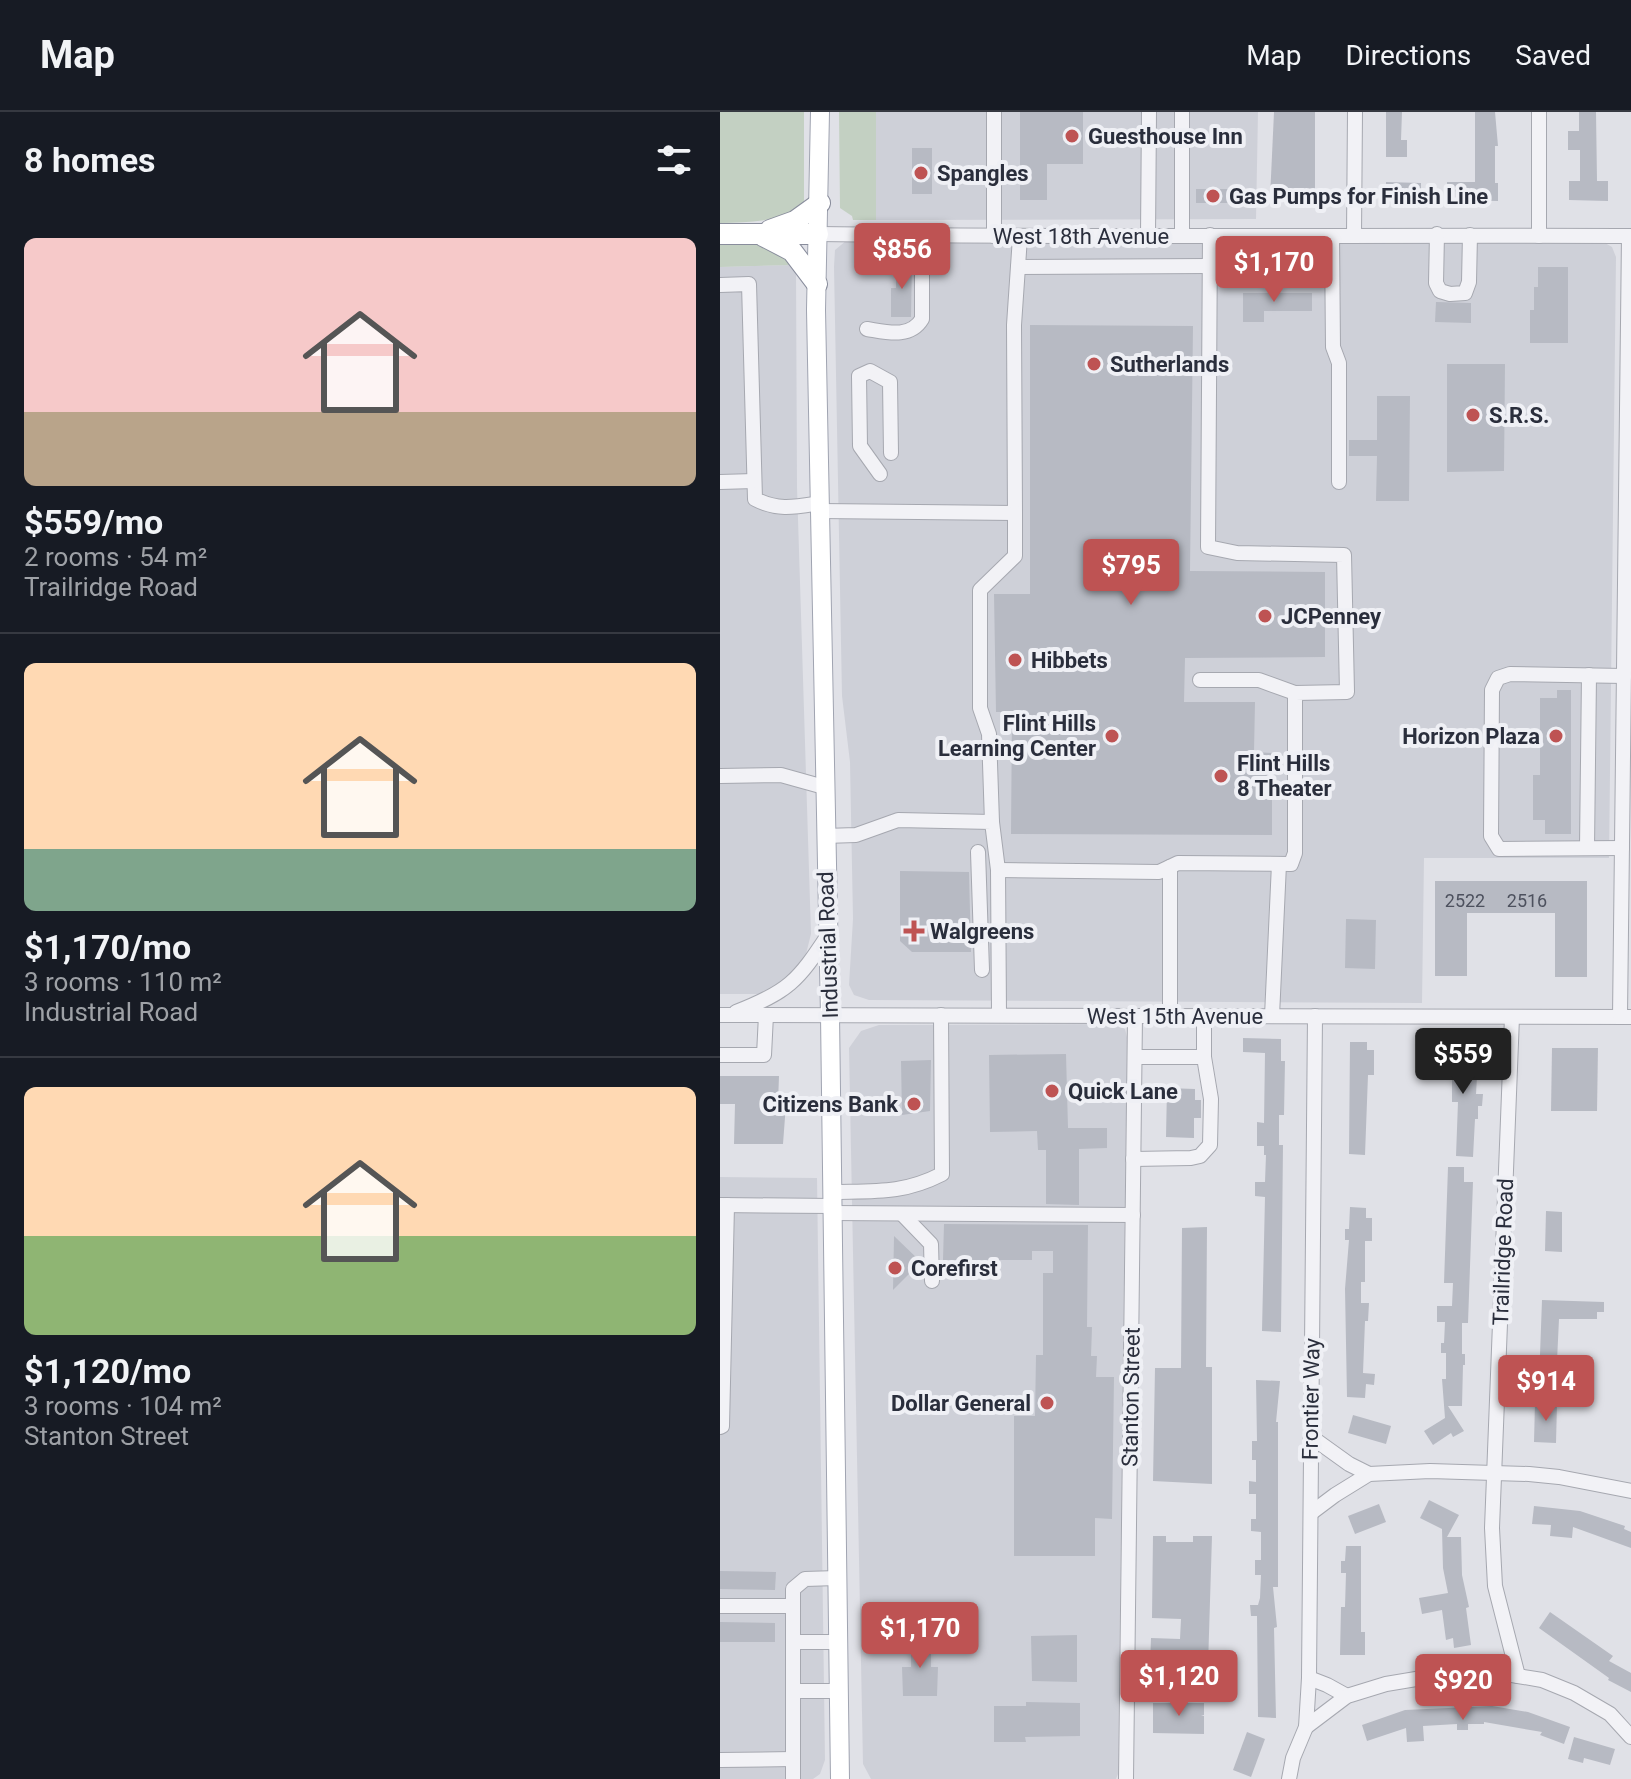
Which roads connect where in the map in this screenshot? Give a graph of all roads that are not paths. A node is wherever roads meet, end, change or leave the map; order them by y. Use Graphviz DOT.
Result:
graph roads {
  1 [pos="820,112"];
  2 [pos="994,112"];
  3 [pos="1149,112"];
  4 [pos="1182,112"];
  5 [pos="1355,112"];
  6 [pos="1539,112"];
  7 [pos="820,203"];
  8 [pos="720,234"];
  9 [pos="759,234"];
  10 [pos="818,234"];
  11 [pos="1437,234"];
  12 [pos="922,235"];
  13 [pos="1210,235"];
  14 [pos="1354,235"];
  15 [pos="1470,235"];
  16 [pos="994,236"];
  17 [pos="1148,236"];
  18 [pos="1182,236"];
  19 [pos="1332,236"];
  20 [pos="1539,236"];
  21 [pos="1630,236"];
  22 [pos="1020,237"];
  23 [pos="1209,266"];
  24 [pos="1018,267"];
  25 [pos="817,284"];
  26 [pos="720,285"];
  27 [pos="1629,311"];
  28 [pos="867,329"];
  29 [pos="891,453"];
  30 [pos="880,474"];
  31 [pos="754,481"];
  32 [pos="720,482"];
  33 [pos="1339,482"];
  34 [pos="820,507"];
  35 [pos="1015,513"];
  36 [pos="1628,624"];
  37 [pos="1589,675"];
  38 [pos="1624,676"];
  39 [pos="1200,680"];
  40 [pos="1295,693"];
  41 [pos="720,776"];
  42 [pos="824,787"];
  43 [pos="992,822"];
  44 [pos="825,836"];
  45 [pos="1587,848"];
  46 [pos="1622,848"];
  47 [pos="978,852"];
  48 [pos="1279,864"];
  49 [pos="1170,867"];
  50 [pos="998,870"];
  51 [pos="828,935"];
  52 [pos="982,970"];
  53 [pos="724,1015"];
  54 [pos="766,1015"];
  55 [pos="830,1015"];
  56 [pos="941,1015"];
  57 [pos="999,1015"];
  58 [pos="1135,1016"];
  59 [pos="1170,1016"];
  60 [pos="1204,1016"];
  61 [pos="1272,1016"];
  62 [pos="1315,1016"];
  63 [pos="1512,1017"];
  64 [pos="1625,1017"];
  65 [pos="720,1055"];
  66 [pos="1135,1057"];
  67 [pos="1204,1057"];
  68 [pos="1133,1159"];
  69 [pos="832,1204"];
  70 [pos="724,1205"];
  71 [pos="902,1214"];
  72 [pos="1133,1215"];
  73 [pos="932,1281"];
  74 [pos="720,1427"];
  75 [pos="1310,1436"];
  76 [pos="1494,1473"];
  77 [pos="1369,1474"];
  78 [pos="1631,1491"];
  79 [pos="1311,1513"];
  80 [pos="837,1578"];
  81 [pos="720,1606"];
  82 [pos="793,1606"];
  83 [pos="793,1642"];
  84 [pos="838,1642"];
  85 [pos="1518,1676"];
  86 [pos="1309,1678"];
  87 [pos="793,1691"];
  88 [pos="839,1691"];
  89 [pos="1347,1696"];
  90 [pos="1306,1727"];
  91 [pos="1631,1737"];
  92 [pos="793,1759"];
  93 [pos="720,1760"];
  94 [pos="793,1779"];
  95 [pos="840,1779"];
  96 [pos="1126,1779"];
  97 [pos="1289,1779"];
  1 -- 7 [label="main road, Industrial Road"];
  2 -- 16 [label="street"];
  3 -- 17 [label="street"];
  4 -- 18 [label="street"];
  5 -- 14 [label="street"];
  6 -- 20 [label="street"];
  7 -- 9 [label="highway"];
  7 -- 10 [label="main road, Industrial Road"];
  8 -- 9 [label="highway"];
  9 -- 10 [label="highway"];
  9 -- 25 [label="highway"];
  10 -- 12 [label="street, West 18th Avenue"];
  10 -- 25 [label="main road, Industrial Road"];
  11 -- 14 [label="street, West 18th Avenue"];
  11 -- 15 [label="street, West 18th Avenue"];
  11 -- 15 [label="street"];
  12 -- 16 [label="street, West 18th Avenue"];
  12 -- 28 [label="street"];
  13 -- 18 [label="street, West 18th Avenue"];
  13 -- 19 [label="street, West 18th Avenue"];
  13 -- 23 [label="street"];
  14 -- 19 [label="street, West 18th Avenue"];
  15 -- 20 [label="street, West 18th Avenue"];
  16 -- 22 [label="street, West 18th Avenue"];
  17 -- 18 [label="street, West 18th Avenue"];
  17 -- 22 [label="street, West 18th Avenue"];
  19 -- 33 [label="street"];
  20 -- 21 [label="street, West 18th Avenue"];
  21 -- 27 [label="street"];
  22 -- 24 [label="street"];
  23 -- 24 [label="street"];
  23 -- 40 [label="street"];
  24 -- 35 [label="street"];
  25 -- 34 [label="main road, Industrial Road"];
  26 -- 31 [label="street"];
  27 -- 36 [label="street"];
  29 -- 30 [label="street"];
  31 -- 32 [label="street"];
  31 -- 34 [label="street"];
  34 -- 35 [label="street"];
  34 -- 42 [label="main road, Industrial Road"];
  35 -- 43 [label="street"];
  36 -- 38 [label="street"];
  37 -- 38 [label="street"];
  37 -- 45 [label="street"];
  37 -- 45 [label="street"];
  38 -- 46 [label="street"];
  39 -- 40 [label="street"];
  40 -- 48 [label="street"];
  41 -- 42 [label="street"];
  42 -- 44 [label="main road, Industrial Road"];
  43 -- 44 [label="street"];
  43 -- 50 [label="street"];
  44 -- 51 [label="main road, Industrial Road"];
  45 -- 46 [label="street"];
  46 -- 64 [label="street"];
  47 -- 52 [label="street"];
  48 -- 49 [label="street"];
  48 -- 61 [label="street"];
  49 -- 50 [label="street"];
  49 -- 59 [label="street"];
  50 -- 57 [label="street"];
  51 -- 53 [label="street"];
  51 -- 55 [label="main road, Industrial Road"];
  53 -- 54 [label="street, West 15th Avenue"];
  54 -- 55 [label="street, West 15th Avenue"];
  54 -- 65 [label="street"];
  55 -- 56 [label="street, West 15th Avenue"];
  55 -- 69 [label="main road, Industrial Road"];
  56 -- 57 [label="street, West 15th Avenue"];
  56 -- 69 [label="street"];
  57 -- 58 [label="street, West 15th Avenue"];
  58 -- 59 [label="street, West 15th Avenue"];
  58 -- 66 [label="street, Stanton Street"];
  59 -- 60 [label="street, West 15th Avenue"];
  60 -- 61 [label="street, West 15th Avenue"];
  60 -- 67 [label="street"];
  61 -- 62 [label="street, West 15th Avenue"];
  62 -- 63 [label="street, West 15th Avenue"];
  62 -- 75 [label="street, Frontier Way"];
  63 -- 64 [label="street, West 15th Avenue"];
  63 -- 76 [label="street, Trailridge Road"];
  66 -- 67 [label="street"];
  66 -- 68 [label="street, Stanton Street"];
  67 -- 68 [label="street"];
  68 -- 72 [label="street, Stanton Street"];
  69 -- 70 [label="street"];
  69 -- 71 [label="street"];
  69 -- 80 [label="main road, Industrial Road"];
  70 -- 74 [label="street"];
  71 -- 72 [label="street"];
  71 -- 73 [label="street"];
  72 -- 96 [label="street, Stanton Street"];
  75 -- 77 [label="street"];
  75 -- 79 [label="street, Frontier Way"];
  76 -- 77 [label="street"];
  76 -- 78 [label="street"];
  76 -- 85 [label="street, Trailridge Road"];
  77 -- 79 [label="street"];
  79 -- 86 [label="street, Frontier Way"];
  80 -- 82 [label="street"];
  80 -- 84 [label="main road, Industrial Road"];
  81 -- 82 [label="street"];
  82 -- 83 [label="street"];
  83 -- 84 [label="street"];
  83 -- 87 [label="street"];
  84 -- 88 [label="main road, Industrial Road"];
  85 -- 89 [label="street"];
  85 -- 91 [label="street"];
  86 -- 89 [label="street"];
  86 -- 90 [label="street, Frontier Way"];
  87 -- 88 [label="street"];
  87 -- 92 [label="street"];
  88 -- 95 [label="main road, Industrial Road"];
  89 -- 90 [label="street"];
  90 -- 97 [label="street, Frontier Way"];
  92 -- 93 [label="street"];
  92 -- 94 [label="street"];
}
